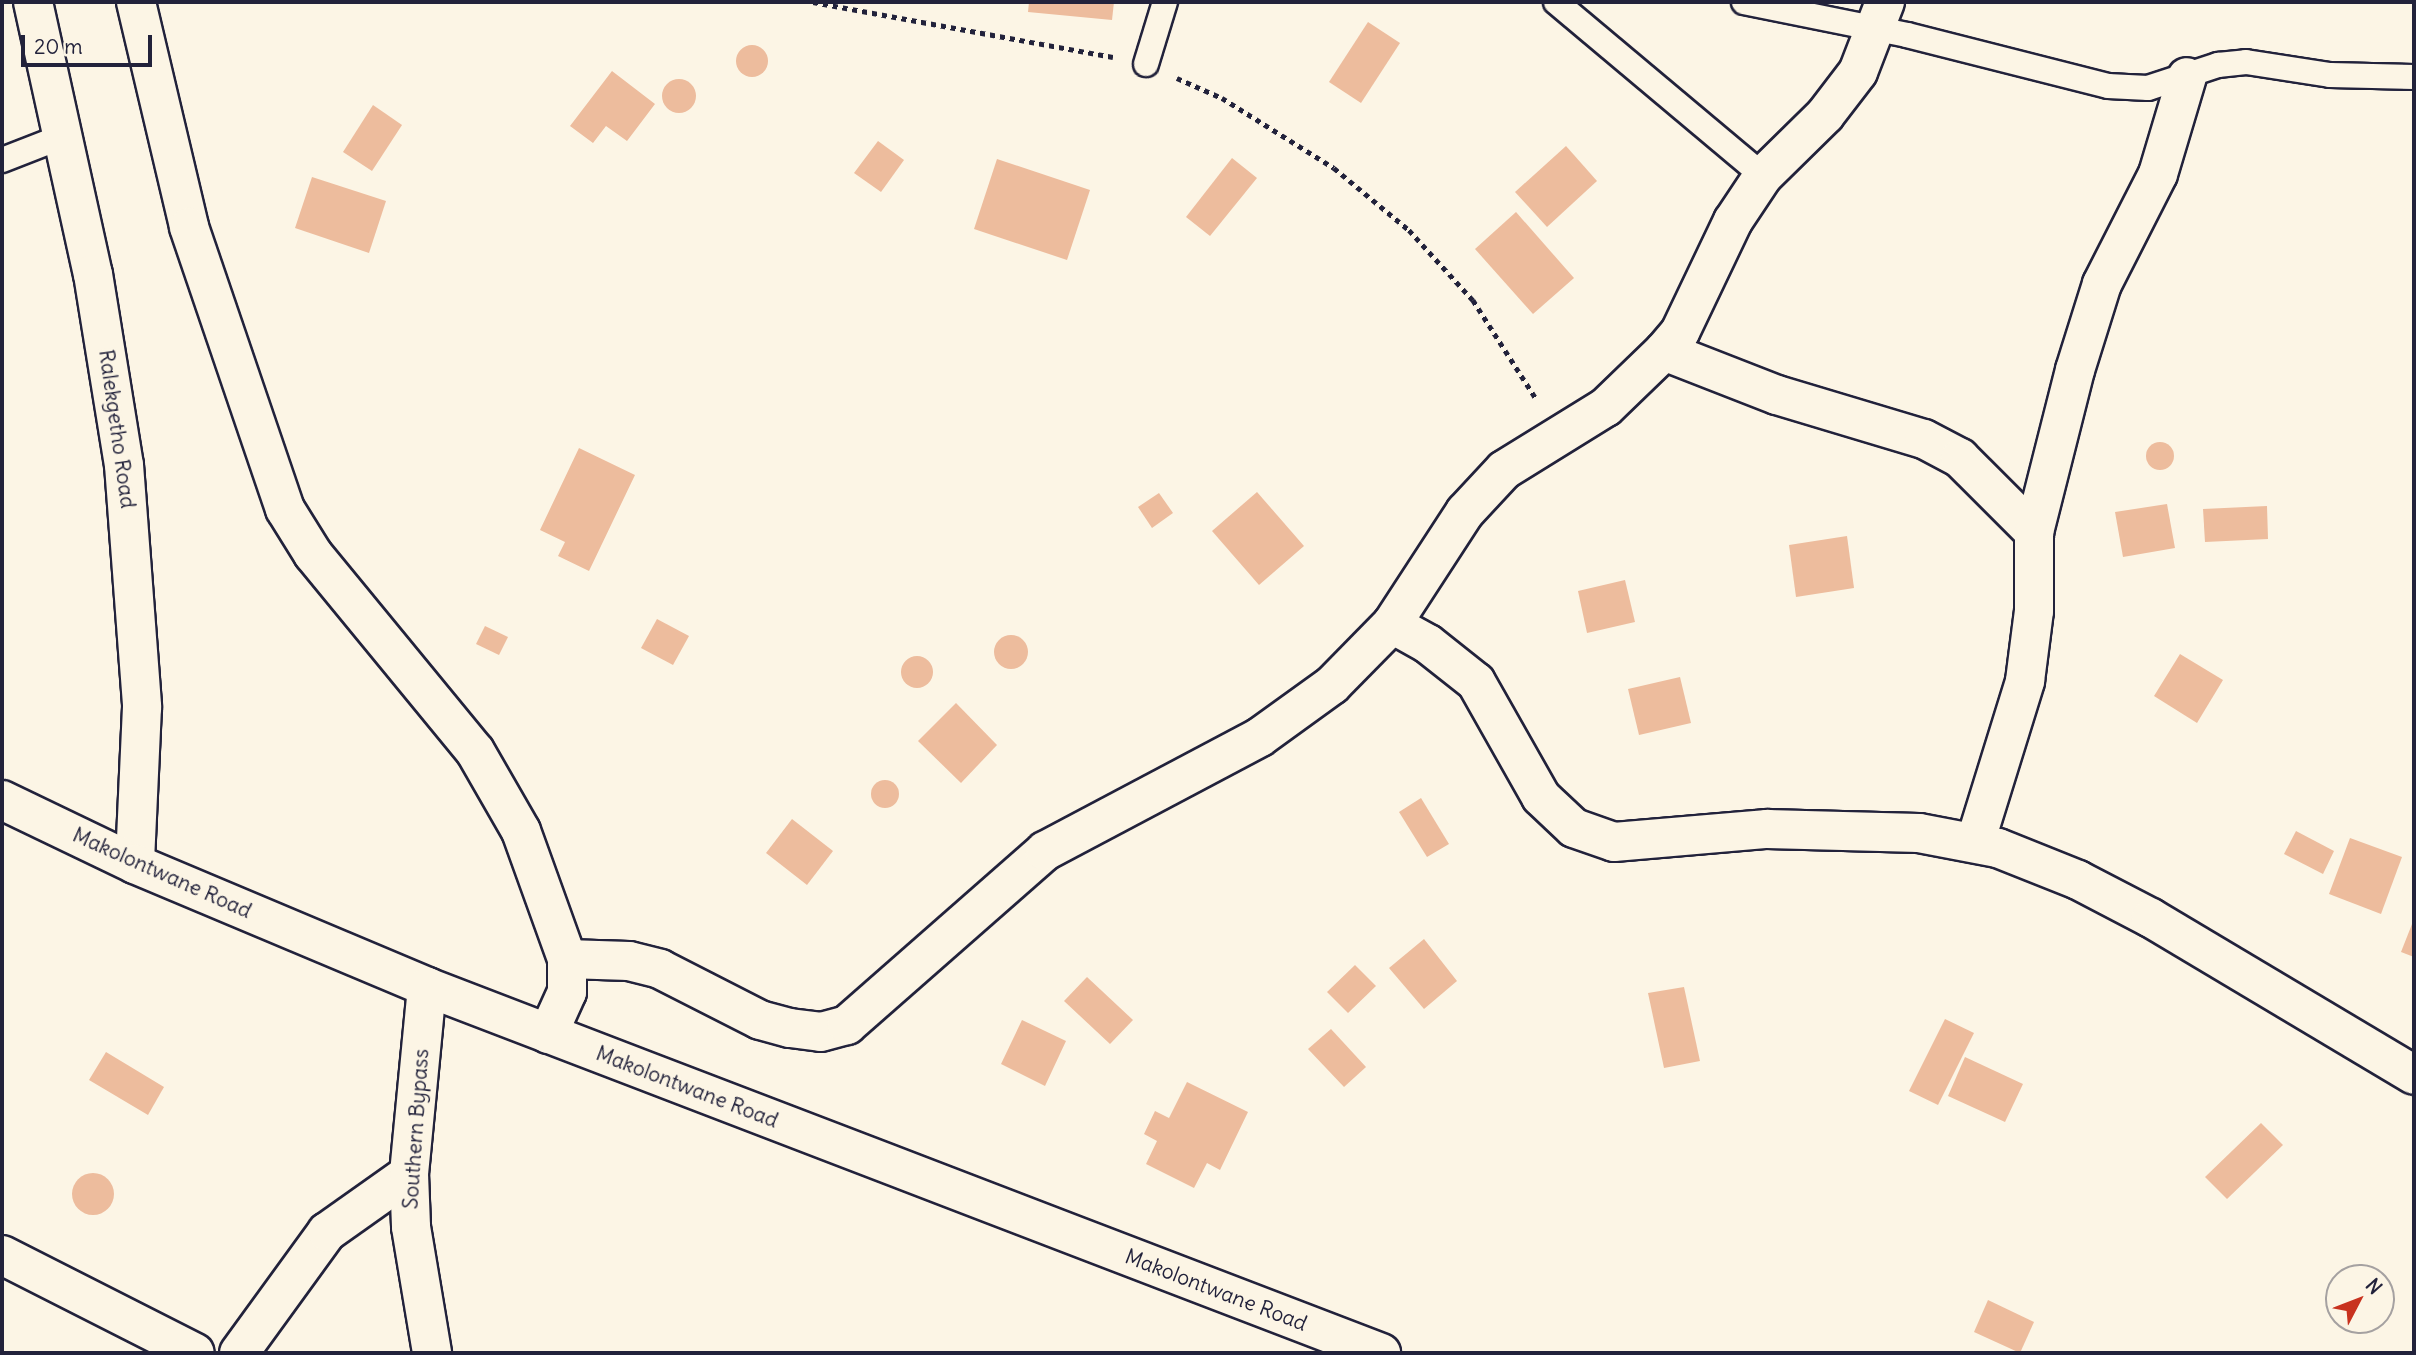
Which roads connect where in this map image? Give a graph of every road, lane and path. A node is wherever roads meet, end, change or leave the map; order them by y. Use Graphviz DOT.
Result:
graph roads {
  1 [pos="33,2"];
  2 [pos="136,2"];
  3 [pos="813,2"];
  4 [pos="1165,2"];
  5 [pos="1556,2"];
  6 [pos="1744,2"];
  7 [pos="1880,15"];
  8 [pos="1146,64"];
  9 [pos="2187,77"];
  10 [pos="2414,77"];
  11 [pos="66,135"];
  12 [pos="2,160"];
  13 [pos="1763,176"];
  14 [pos="1664,351"];
  15 [pos="1559,433"];
  16 [pos="2034,532"];
  17 [pos="1392,624"];
  18 [pos="2,800"];
  19 [pos="1975,843"];
  20 [pos="135,864"];
  21 [pos="567,959"];
  22 [pos="427,987"];
  23 [pos="548,1034"];
  24 [pos="2414,1075"];
  25 [pos="409,1174"];
  26 [pos="2,1255"];
  27 [pos="195,1353"];
  28 [pos="239,1353"];
  29 [pos="432,1353"];
  30 [pos="1381,1353"];
  1 -- 11 [label="street, Ralekgetho Road"];
  2 -- 21 [label="street"];
  3 -- 8 [label="path"];
  4 -- 8 [label="lane"];
  5 -- 13 [label="lane"];
  6 -- 7 [label="lane"];
  7 -- 9 [label="lane"];
  7 -- 13 [label="street"];
  8 -- 15 [label="path"];
  9 -- 10 [label="lane"];
  9 -- 16 [label="street"];
  11 -- 12 [label="lane"];
  11 -- 20 [label="street, Ralekgetho Road"];
  13 -- 14 [label="street"];
  14 -- 15 [label="street"];
  14 -- 16 [label="street"];
  15 -- 17 [label="street"];
  16 -- 19 [label="street"];
  17 -- 19 [label="street"];
  17 -- 21 [label="street"];
  18 -- 20 [label="street, Makolontwane Road"];
  19 -- 24 [label="street"];
  20 -- 22 [label="street, Makolontwane Road"];
  21 -- 23 [label="street"];
  22 -- 23 [label="street, Makolontwane Road"];
  22 -- 25 [label="street, Southern Bypass"];
  23 -- 30 [label="street, Makolontwane Road"];
  25 -- 28 [label="street"];
  25 -- 29 [label="street, Southern Bypass"];
  26 -- 27 [label="street"];
}
